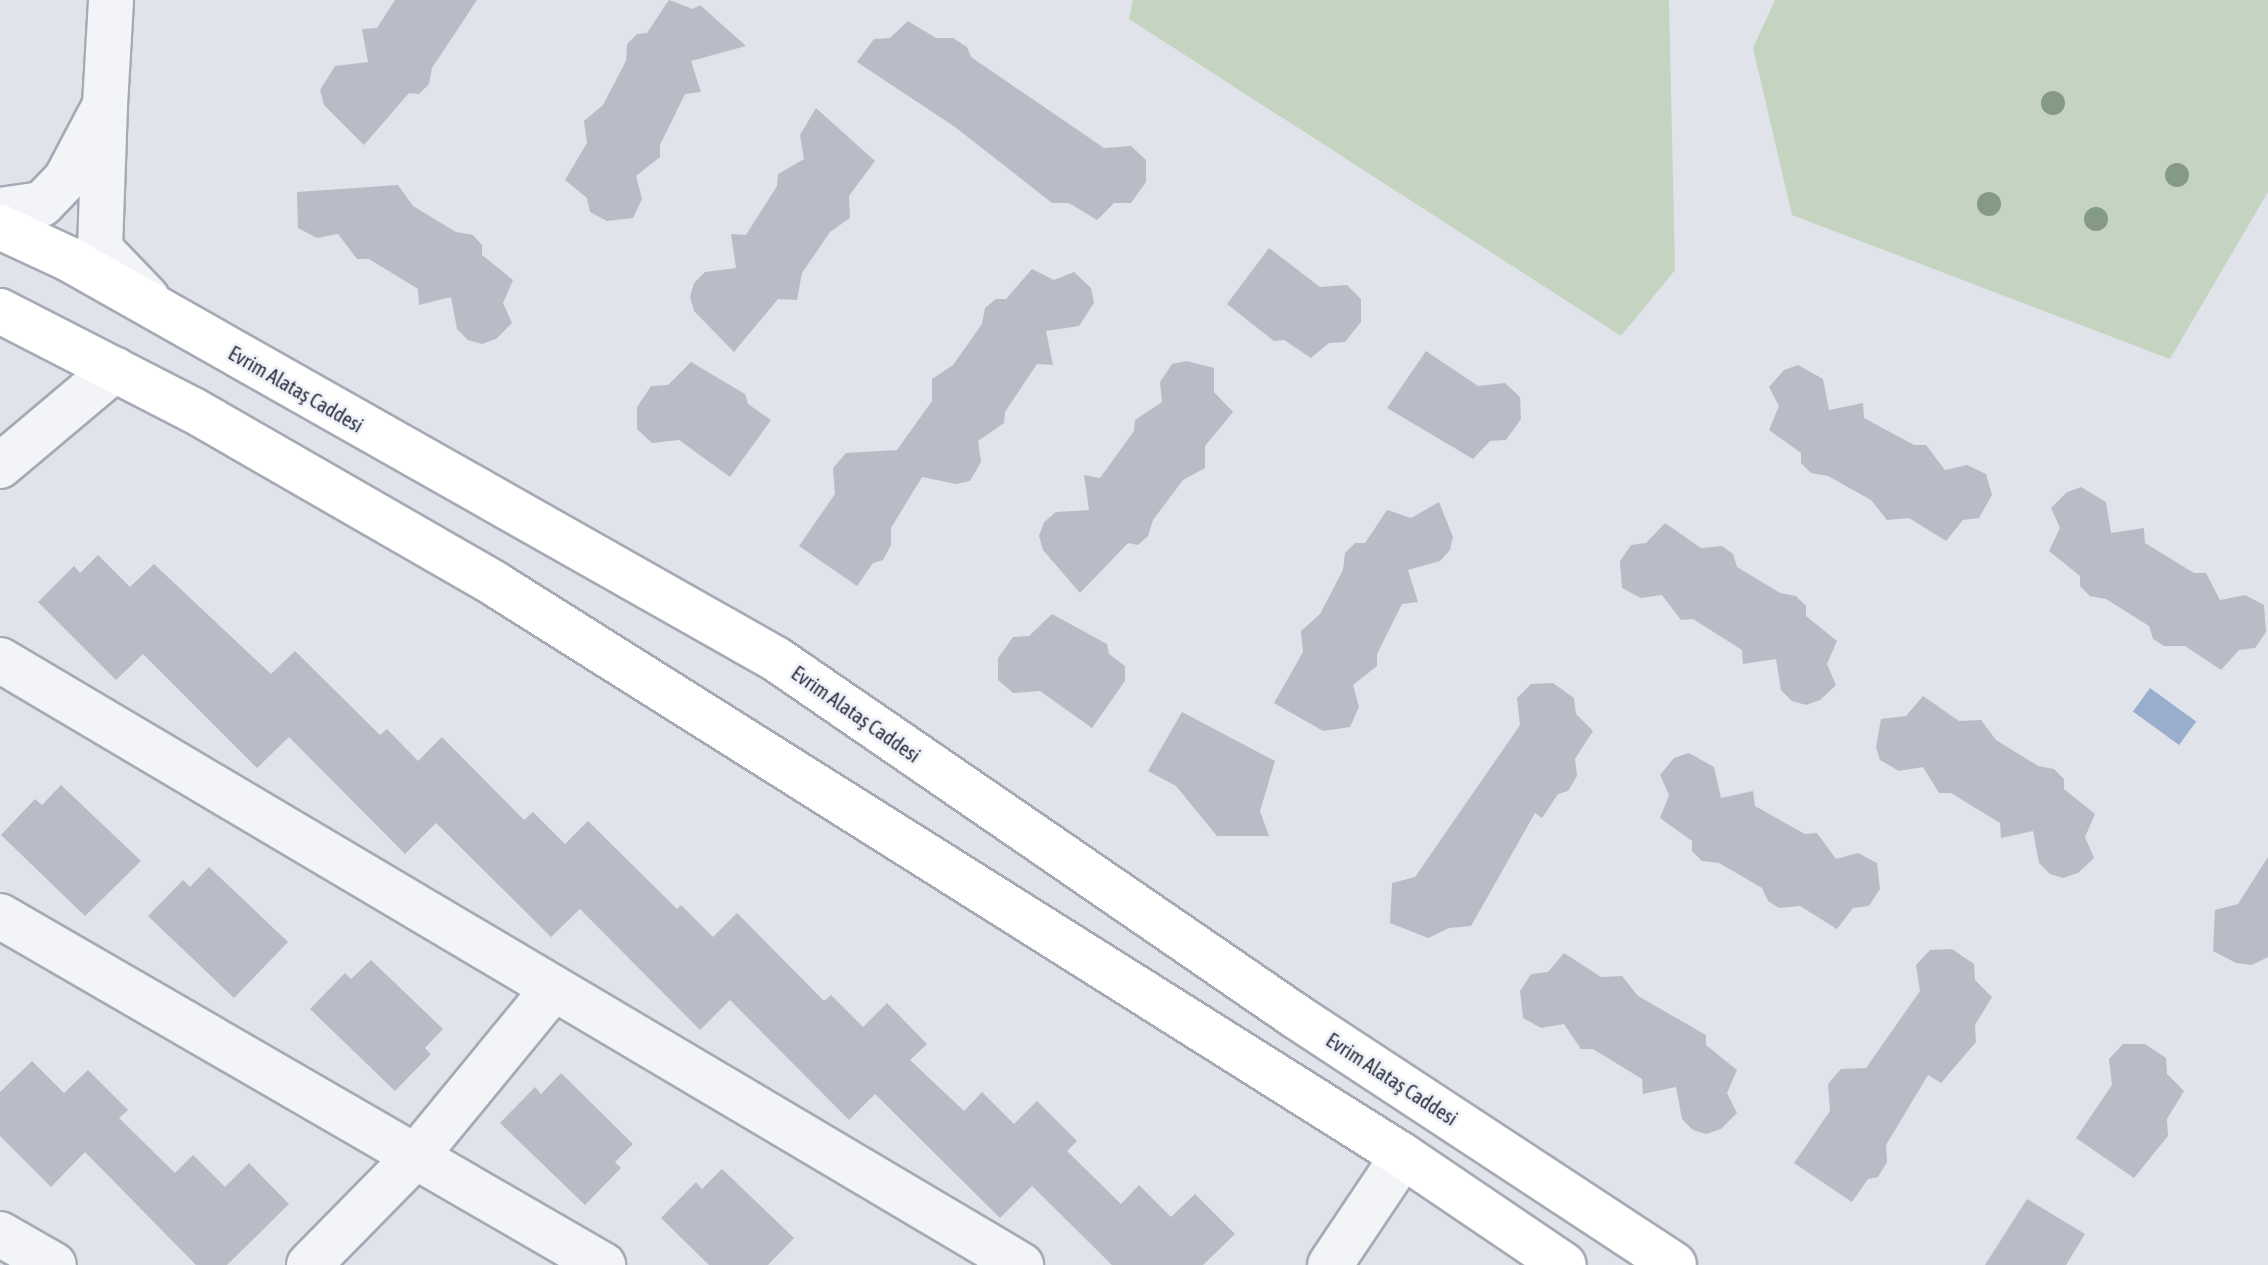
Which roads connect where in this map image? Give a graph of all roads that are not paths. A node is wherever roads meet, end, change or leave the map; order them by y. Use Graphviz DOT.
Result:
graph roads {
  1 [pos="111,0"];
  2 [pos="105,105"];
  3 [pos="0,210"];
  4 [pos="0,227"];
  5 [pos="0,311"];
  6 [pos="160,311"];
  7 [pos="115,369"];
  8 [pos="0,466"];
  9 [pos="0,660"];
  10 [pos="0,916"];
  11 [pos="554,988"];
  12 [pos="416,1156"];
  13 [pos="1403,1156"];
  14 [pos="0,1234"];
  15 [pos="54,1265"];
  16 [pos="309,1265"];
  17 [pos="603,1265"];
  18 [pos="1021,1265"];
  19 [pos="1330,1265"];
  20 [pos="1564,1265"];
  21 [pos="1674,1265"];
  1 -- 2 [label="street"];
  2 -- 3 [label="street"];
  2 -- 6 [label="street"];
  4 -- 6 [label="main road, Evrim Alataş Caddesi"];
  5 -- 7 [label="main road"];
  6 -- 21 [label="main road, Evrim Alataş Caddesi"];
  7 -- 8 [label="street"];
  7 -- 13 [label="main road"];
  9 -- 11 [label="street"];
  10 -- 12 [label="street"];
  11 -- 12 [label="street"];
  11 -- 18 [label="street"];
  12 -- 16 [label="street"];
  12 -- 17 [label="street"];
  13 -- 19 [label="street"];
  13 -- 20 [label="main road"];
  14 -- 15 [label="street"];
}
